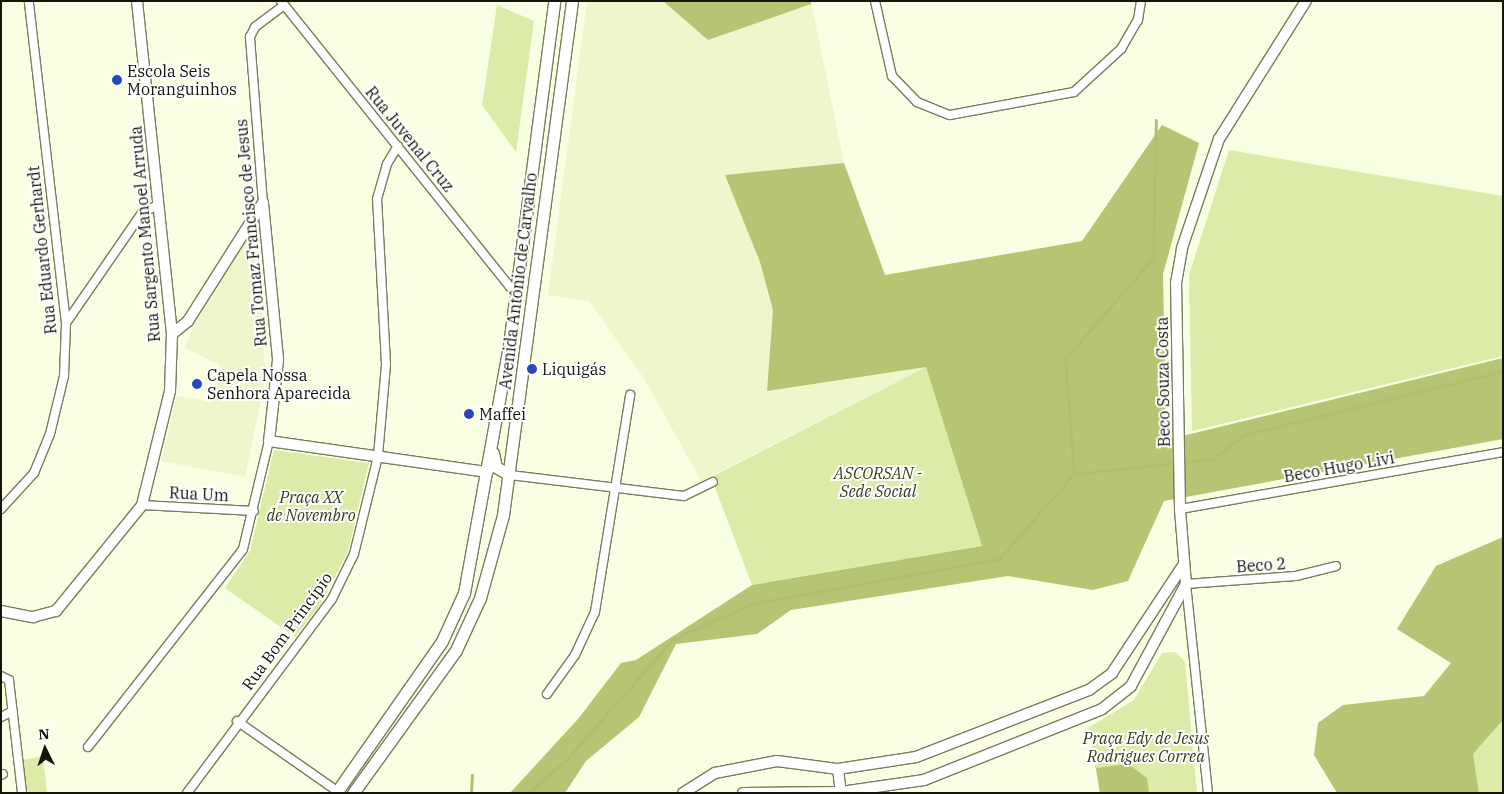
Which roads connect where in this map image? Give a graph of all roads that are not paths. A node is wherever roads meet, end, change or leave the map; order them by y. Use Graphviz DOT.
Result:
graph roads {
  1 [pos="29,1"];
  2 [pos="137,1"];
  3 [pos="554,1"];
  4 [pos="572,1"];
  5 [pos="875,1"];
  6 [pos="1141,1"];
  7 [pos="1306,1"];
  8 [pos="282,3"];
  9 [pos="398,146"];
  10 [pos="263,203"];
  11 [pos="158,205"];
  12 [pos="516,295"];
  13 [pos="66,323"];
  14 [pos="172,334"];
  15 [pos="630,395"];
  16 [pos="269,442"];
  17 [pos="493,446"];
  18 [pos="1503,452"];
  19 [pos="378,456"];
  20 [pos="488,472"];
  21 [pos="510,475"];
  22 [pos="714,482"];
  23 [pos="616,490"];
  24 [pos="507,497"];
  25 [pos="142,505"];
  26 [pos="1,509"];
  27 [pos="1180,509"];
  28 [pos="254,511"];
  29 [pos="1184,564"];
  30 [pos="1336,566"];
  31 [pos="1186,584"];
  32 [pos="1,611"];
  33 [pos="1,676"];
  34 [pos="547,694"];
  35 [pos="13,711"];
  36 [pos="1,717"];
  37 [pos="237,721"];
  38 [pos="88,747"];
  39 [pos="838,769"];
  40 [pos="336,792"];
  41 [pos="840,792"];
  42 [pos="22,793"];
  43 [pos="187,793"];
  44 [pos="353,793"];
  45 [pos="683,793"];
  46 [pos="743,793"];
  47 [pos="1208,793"];
  1 -- 13 [label="street, Rua Eduardo Gerhardt"];
  2 -- 11 [label="street, Rua Sargento Manoel Arruda"];
  3 -- 12 [label="main road, Avenida Antônio de Carvalho"];
  4 -- 21 [label="main road, Avenida Antônio de Carvalho"];
  5 -- 6 [label="street"];
  7 -- 27 [label="street, Beco Souza Costa"];
  8 -- 9 [label="street, Rua Juvenal Cruz"];
  8 -- 10 [label="street, Rua Tomaz Francisco de Jesus"];
  9 -- 12 [label="street, Rua Juvenal Cruz"];
  9 -- 19 [label="street, Rua Bom Princípio"];
  10 -- 14 [label="street"];
  10 -- 16 [label="street, Rua Tomaz Francisco de Jesus"];
  11 -- 13 [label="street"];
  11 -- 14 [label="street, Rua Sargento Manoel Arruda"];
  12 -- 17 [label="main road, Avenida Antônio de Carvalho"];
  13 -- 26 [label="street, Rua Eduardo Gerhardt"];
  14 -- 25 [label="street, Rua Sargento Manoel Arruda"];
  15 -- 23 [label="street"];
  16 -- 19 [label="street"];
  16 -- 28 [label="street, Rua Tomaz Francisco de Jesus"];
  17 -- 20 [label="main road, Avenida Antônio de Carvalho"];
  17 -- 21 [label="main road"];
  18 -- 27 [label="street, Beco Hugo Livi"];
  19 -- 20 [label="street"];
  19 -- 37 [label="street, Rua Bom Princípio"];
  20 -- 24 [label="main road"];
  20 -- 40 [label="main road, Avenida Antônio de Carvalho"];
  21 -- 23 [label="street"];
  21 -- 24 [label="main road, Avenida Antônio de Carvalho"];
  22 -- 23 [label="street"];
  23 -- 34 [label="street"];
  24 -- 44 [label="main road, Avenida Antônio de Carvalho"];
  25 -- 28 [label="street, Rua Um"];
  25 -- 32 [label="street, Rua Sargento Manoel Arruda"];
  27 -- 29 [label="street, Beco Souza Costa"];
  28 -- 38 [label="street, Rua Tomaz Francisco de Jesus"];
  29 -- 31 [label="street, Beco Souza Costa"];
  29 -- 39 [label="street"];
  30 -- 31 [label="street, Beco 2"];
  31 -- 41 [label="street"];
  31 -- 47 [label="street, Beco Souza Costa"];
  33 -- 35 [label="street"];
  35 -- 36 [label="street"];
  35 -- 42 [label="street"];
  37 -- 40 [label="street"];
  37 -- 43 [label="street, Rua Bom Princípio"];
  39 -- 41 [label="street"];
  39 -- 45 [label="street"];
  41 -- 46 [label="street"];
}
